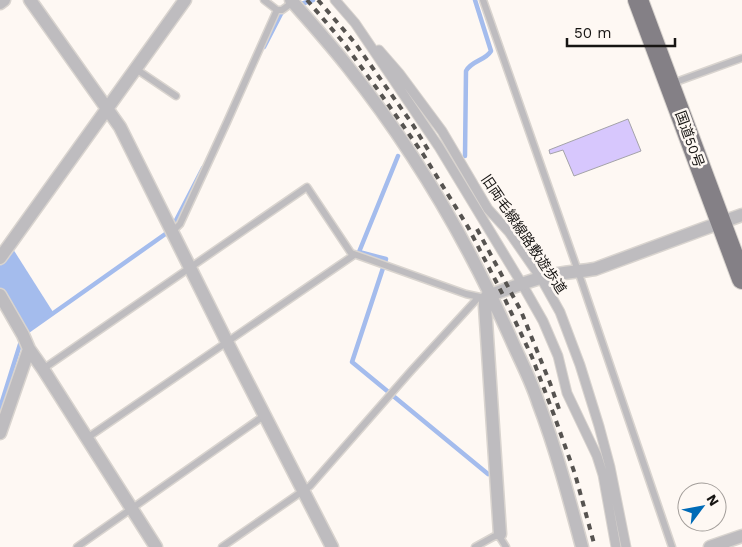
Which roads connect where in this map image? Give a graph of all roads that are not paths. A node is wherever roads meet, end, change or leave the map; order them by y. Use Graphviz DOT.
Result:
graph roads {
  1 [pos="4,0"];
  2 [pos="30,0"];
  3 [pos="185,0"];
  4 [pos="264,0"];
  5 [pos="335,0"];
  6 [pos="483,0"];
  7 [pos="638,0"];
  8 [pos="292,1"];
  9 [pos="0,3"];
  10 [pos="277,10"];
  11 [pos="355,23"];
  12 [pos="742,58"];
  13 [pos="136,69"];
  14 [pos="670,84"];
  15 [pos="176,96"];
  16 [pos="108,109"];
  17 [pos="742,216"];
  18 [pos="721,222"];
  19 [pos="171,230"];
  20 [pos="354,255"];
  21 [pos="0,258"];
  22 [pos="191,268"];
  23 [pos="578,272"];
  24 [pos="541,278"];
  25 [pos="742,279"];
  26 [pos="522,284"];
  27 [pos="0,295"];
  28 [pos="486,296"];
  29 [pos="227,342"];
  30 [pos="30,349"];
  31 [pos="44,369"];
  32 [pos="265,415"];
  33 [pos="0,432"];
  34 [pos="87,438"];
  35 [pos="303,491"];
  36 [pos="131,508"];
  37 [pos="500,534"];
  38 [pos="742,536"];
  39 [pos="77,547"];
  40 [pos="156,547"];
  41 [pos="222,547"];
  42 [pos="332,547"];
  43 [pos="475,547"];
  44 [pos="506,547"];
  45 [pos="582,547"];
  46 [pos="616,547"];
  47 [pos="626,547"];
  48 [pos="672,547"];
  49 [pos="710,547"];
  1 -- 9 [label="street"];
  2 -- 16 [label="street"];
  3 -- 13 [label="street"];
  4 -- 10 [label="lane"];
  5 -- 11 [label="street, 旧両毛線線路敷遊歩道"];
  6 -- 23 [label="lane"];
  7 -- 14 [label="highway, 国道50号"];
  8 -- 10 [label="lane"];
  8 -- 28 [label="street"];
  10 -- 19 [label="lane"];
  11 -- 24 [label="street, 旧両毛線線路敷遊歩道"];
  11 -- 26 [label="street, 旧両毛線線路敷遊歩道"];
  12 -- 14 [label="lane"];
  13 -- 15 [label="lane"];
  13 -- 16 [label="street"];
  14 -- 18 [label="highway, 国道50号"];
  16 -- 19 [label="street"];
  16 -- 21 [label="street"];
  17 -- 18 [label="street"];
  18 -- 23 [label="street"];
  18 -- 25 [label="highway, 国道50号"];
  19 -- 22 [label="street"];
  20 -- 22 [label="lane"];
  20 -- 28 [label="lane"];
  20 -- 29 [label="lane"];
  22 -- 29 [label="street"];
  22 -- 31 [label="lane"];
  23 -- 24 [label="street"];
  23 -- 48 [label="lane"];
  24 -- 26 [label="street"];
  24 -- 47 [label="street, 旧両毛線線路敷遊歩道"];
  26 -- 28 [label="street"];
  26 -- 46 [label="street, 旧両毛線線路敷遊歩道"];
  27 -- 30 [label="street"];
  28 -- 35 [label="lane"];
  28 -- 37 [label="street"];
  28 -- 45 [label="street"];
  29 -- 32 [label="street"];
  29 -- 34 [label="lane"];
  30 -- 31 [label="street"];
  30 -- 33 [label="street"];
  31 -- 34 [label="street"];
  32 -- 35 [label="street"];
  32 -- 36 [label="lane"];
  34 -- 36 [label="street"];
  35 -- 41 [label="lane"];
  35 -- 42 [label="street"];
  36 -- 39 [label="lane"];
  36 -- 40 [label="street"];
  37 -- 43 [label="lane"];
  37 -- 44 [label="lane"];
  38 -- 49 [label="street"];
}
